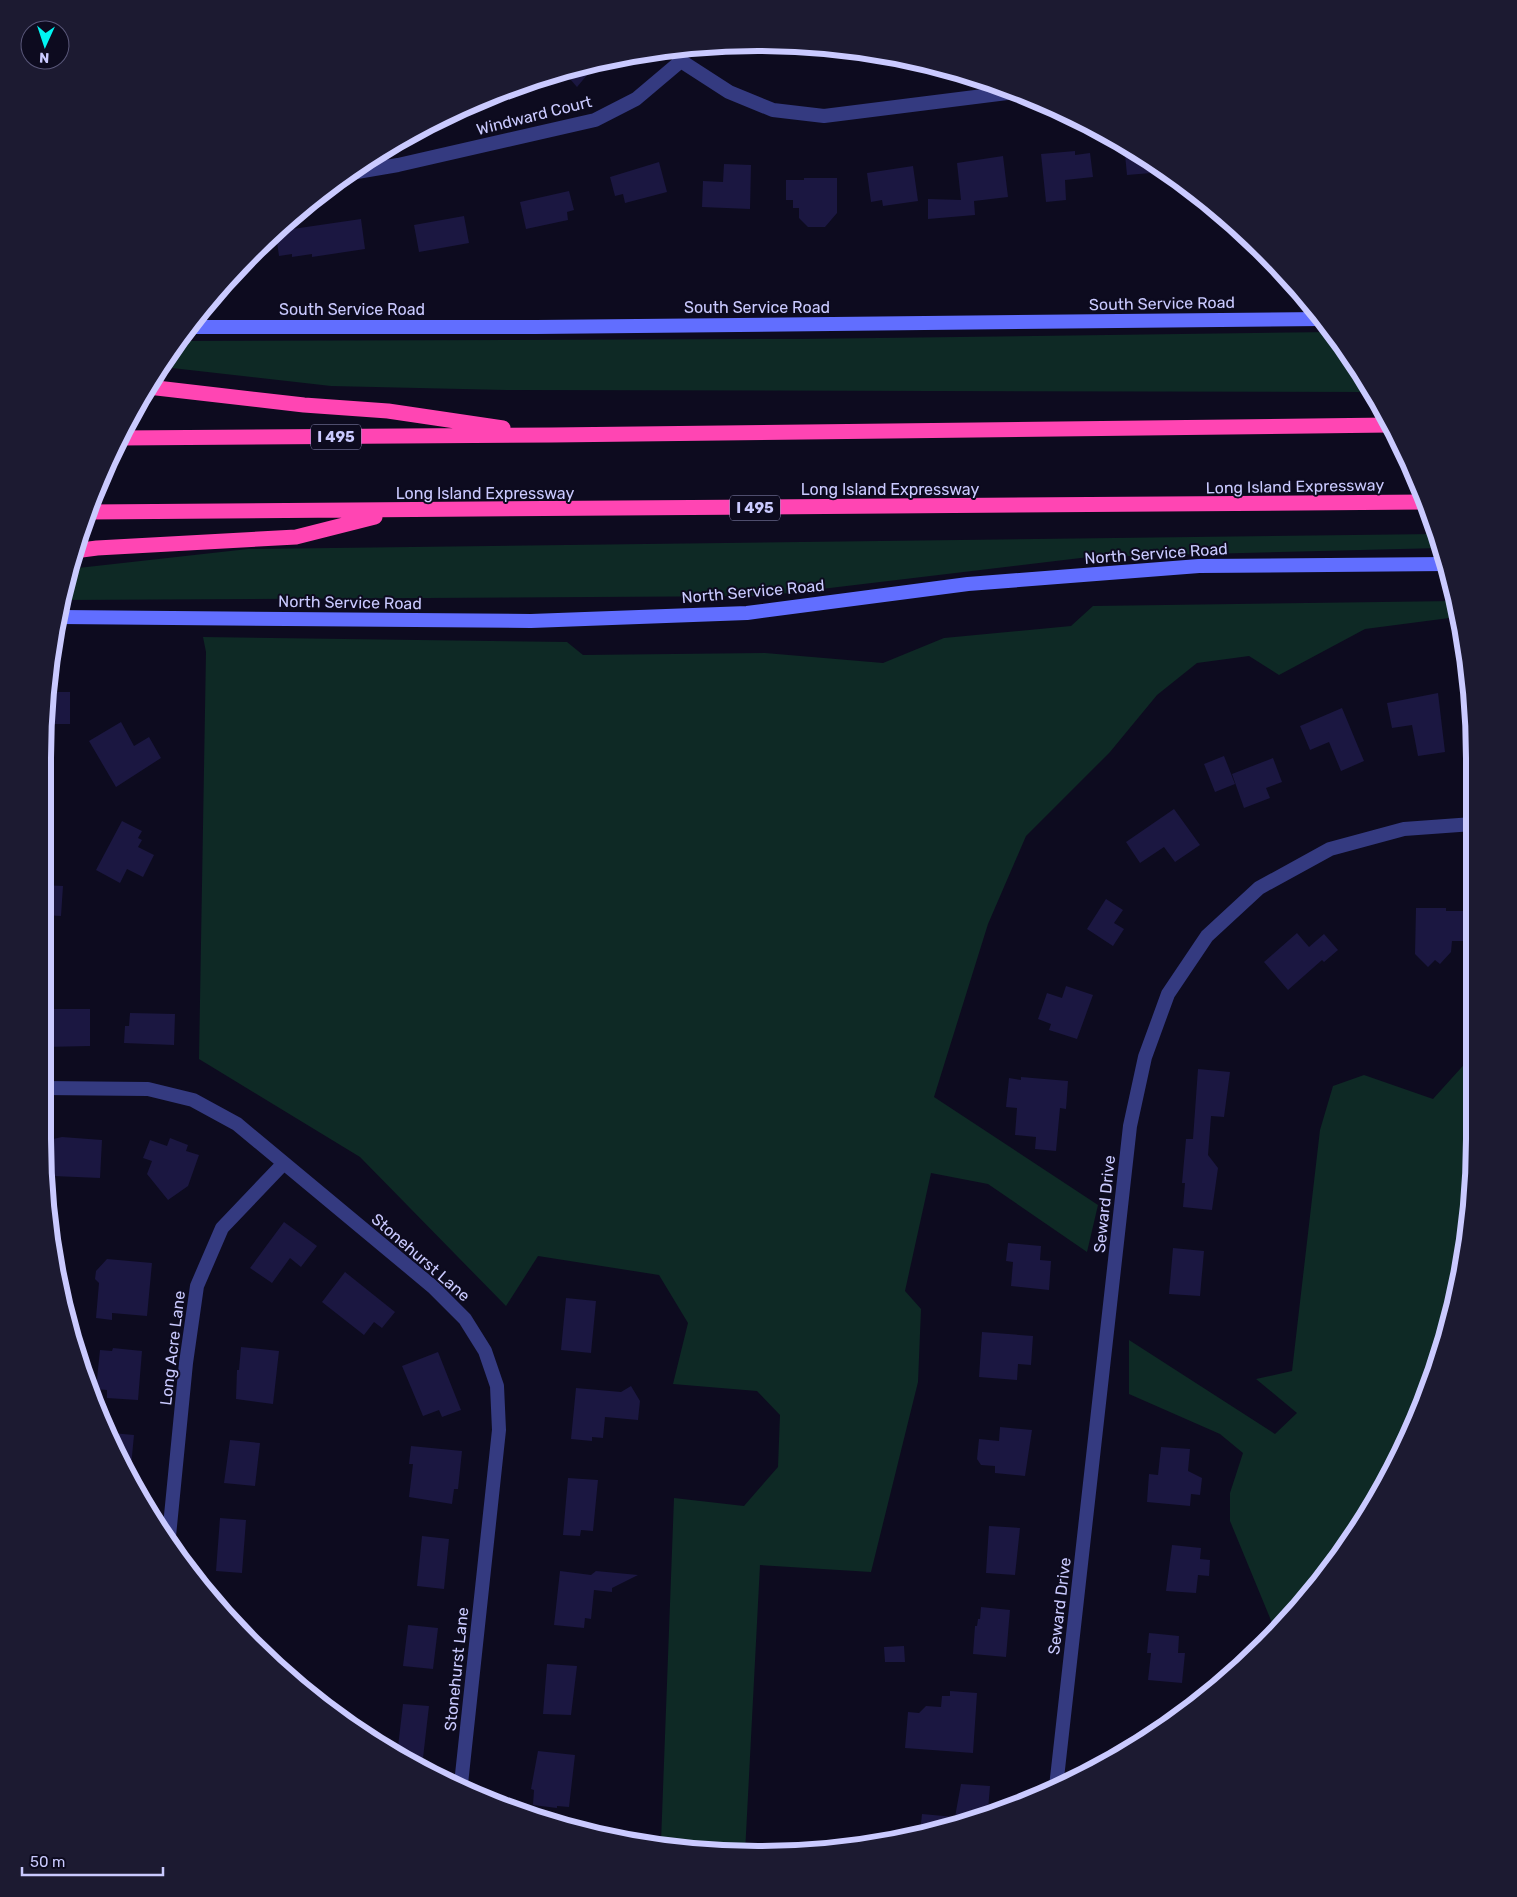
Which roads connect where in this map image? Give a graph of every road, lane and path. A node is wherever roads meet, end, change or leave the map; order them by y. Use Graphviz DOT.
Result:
graph roads {
  1 [pos="678,56"];
  2 [pos="999,94"];
  3 [pos="365,171"];
  4 [pos="1313,319"];
  5 [pos="198,327"];
  6 [pos="156,388"];
  7 [pos="1381,424"];
  8 [pos="552,435"];
  9 [pos="128,438"];
  10 [pos="1417,502"];
  11 [pos="398,511"];
  12 [pos="96,512"];
  13 [pos="83,550"];
  14 [pos="1439,564"];
  15 [pos="66,617"];
  16 [pos="1466,825"];
  17 [pos="51,1088"];
  18 [pos="284,1164"];
  19 [pos="170,1530"];
  20 [pos="1057,1779"];
  21 [pos="461,1780"];
  1 -- 2 [label="street"];
  1 -- 3 [label="street, Windward Court"];
  4 -- 5 [label="main road, South Service Road"];
  6 -- 8 [label="highway"];
  7 -- 8 [label="highway, I 495"];
  8 -- 9 [label="highway, I 495"];
  10 -- 11 [label="highway, Long Island Expressway / I 495"];
  11 -- 12 [label="highway, Long Island Expressway / I 495"];
  11 -- 13 [label="highway"];
  14 -- 15 [label="main road, North Service Road"];
  16 -- 20 [label="street, Seward Drive"];
  17 -- 18 [label="street, Stonehurst Lane"];
  18 -- 19 [label="street, Long Acre Lane"];
  18 -- 21 [label="street, Stonehurst Lane"];
}
